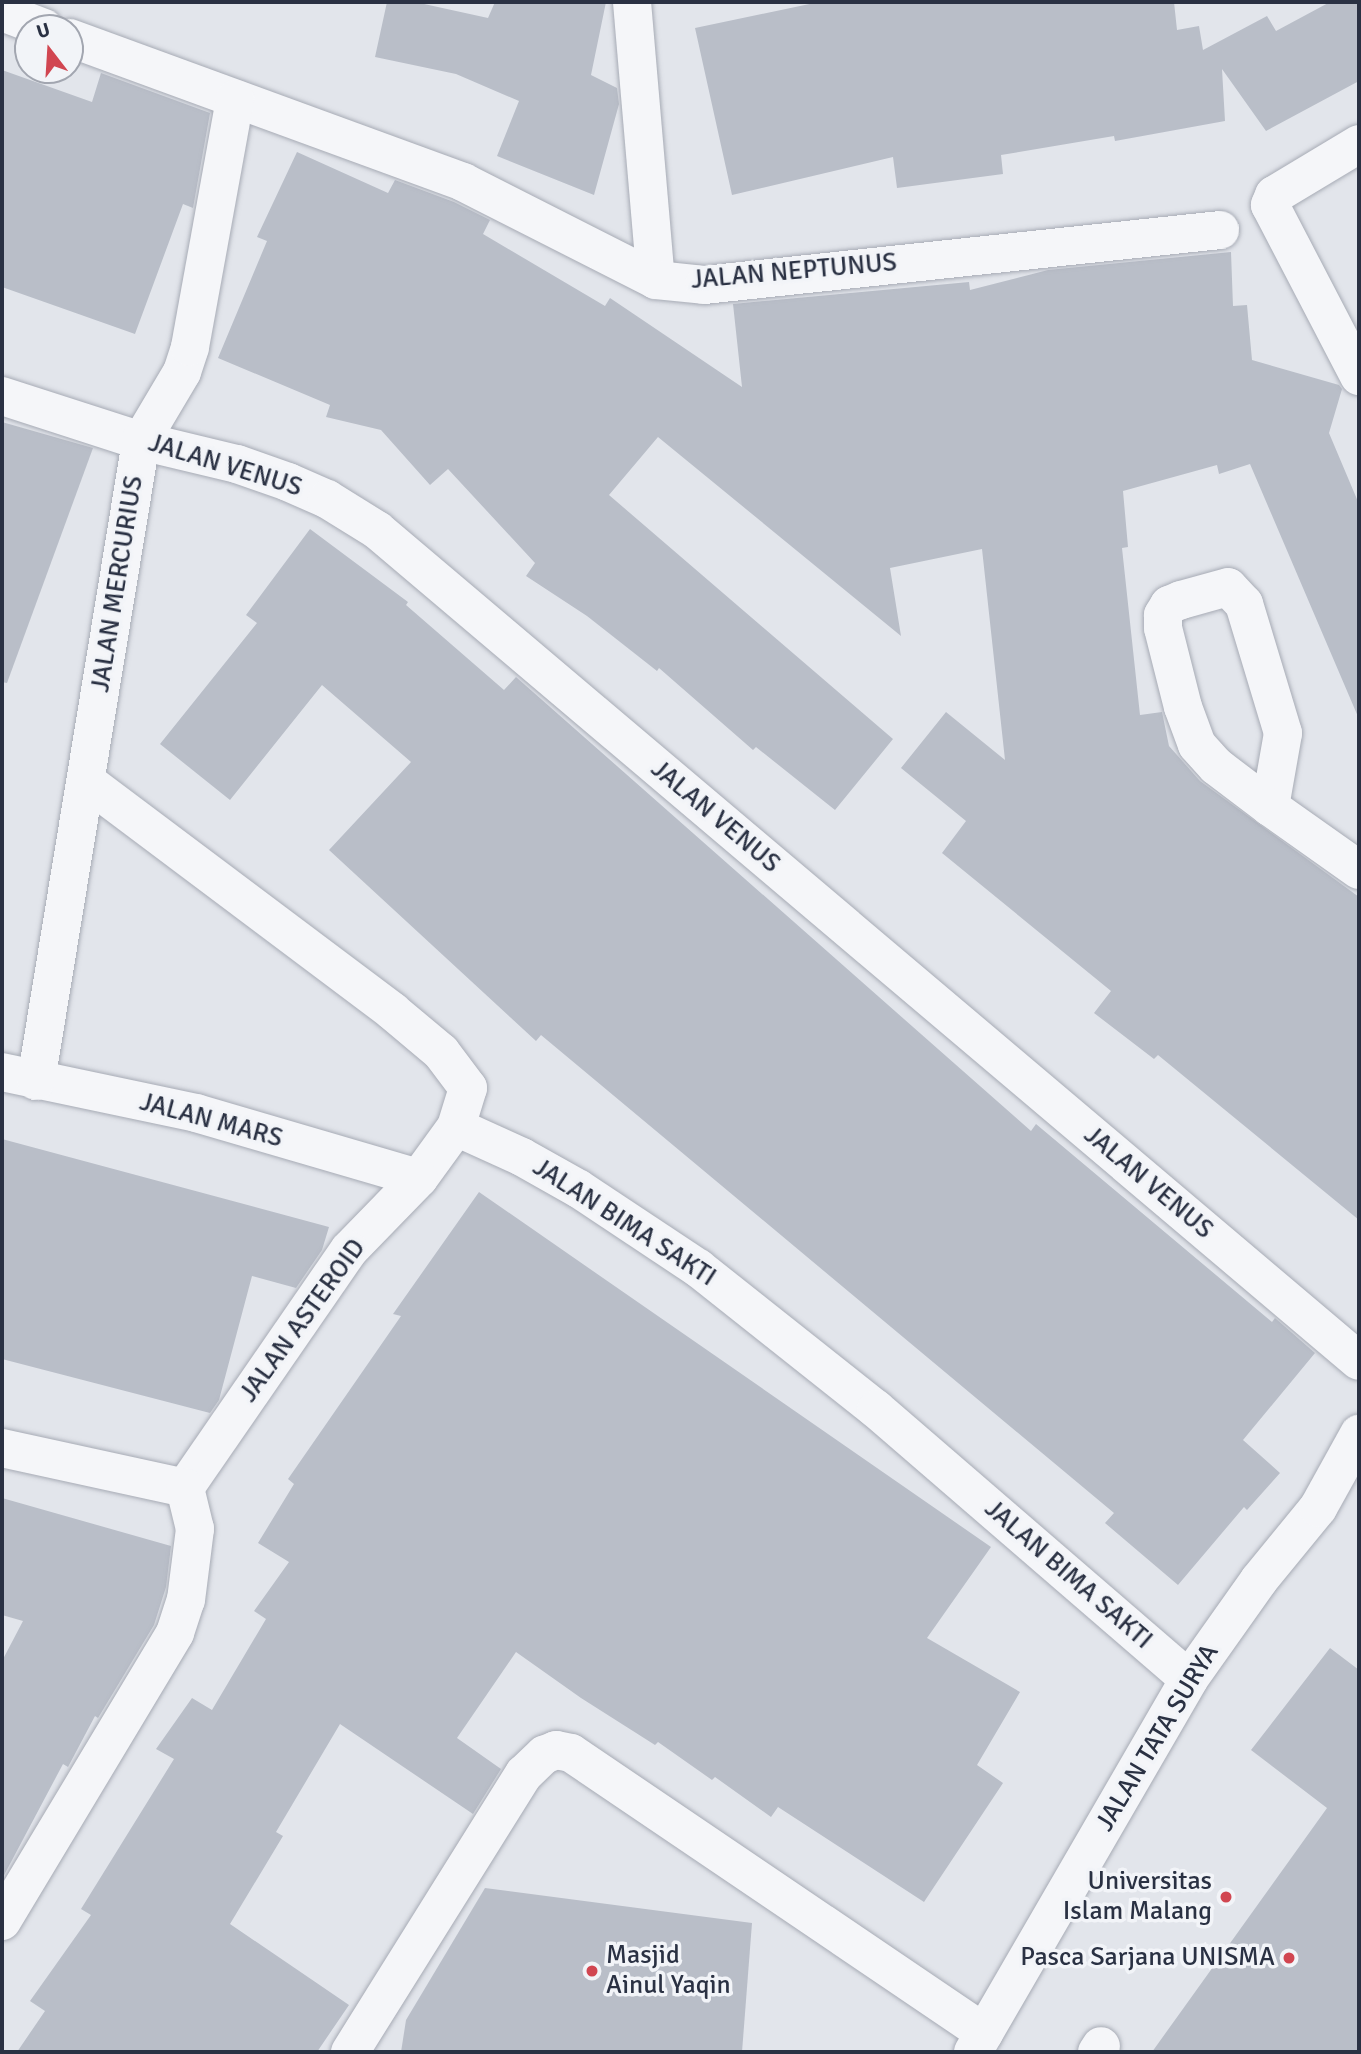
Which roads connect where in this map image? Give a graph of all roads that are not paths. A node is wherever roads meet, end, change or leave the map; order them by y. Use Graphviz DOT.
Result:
graph roads {
  1 [pos="632,2"];
  2 [pos="84,43"];
  3 [pos="235,99"];
  4 [pos="1359,144"];
  5 [pos="1220,230"];
  6 [pos="656,280"];
  7 [pos="1359,376"];
  8 [pos="2,396"];
  9 [pos="141,441"];
  10 [pos="86,781"];
  11 [pos="1270,807"];
  12 [pos="1359,870"];
  13 [pos="19,1077"];
  14 [pos="456,1127"];
  15 [pos="419,1178"];
  16 [pos="1359,1361"];
  17 [pos="1359,1434"];
  18 [pos="2,1448"];
  19 [pos="185,1488"];
  20 [pos="1189,1679"];
  21 [pos="2,1921"];
  22 [pos="979,2043"];
  23 [pos="349,2052"];
  1 -- 6 [label="street"];
  2 -- 3 [label="street, JALAN NEPTUNUS"];
  3 -- 6 [label="street, JALAN NEPTUNUS"];
  3 -- 9 [label="street, JALAN MERCURIUS"];
  4 -- 7 [label="street"];
  5 -- 6 [label="street, JALAN NEPTUNUS"];
  8 -- 9 [label="street, JALAN VENUS"];
  9 -- 10 [label="street, JALAN MERCURIUS"];
  9 -- 16 [label="street, JALAN VENUS"];
  10 -- 13 [label="street, JALAN MERCURIUS"];
  10 -- 14 [label="street"];
  11 -- 11 [label="street"];
  11 -- 12 [label="street"];
  13 -- 15 [label="street, JALAN MARS"];
  14 -- 15 [label="street, JALAN ASTEROID"];
  14 -- 20 [label="street, JALAN BIMA SAKTI"];
  15 -- 19 [label="street, JALAN ASTEROID"];
  17 -- 20 [label="street, JALAN TATA SURYA"];
  18 -- 19 [label="street"];
  19 -- 21 [label="street"];
  20 -- 22 [label="street, JALAN TATA SURYA"];
  22 -- 23 [label="street"];
}
